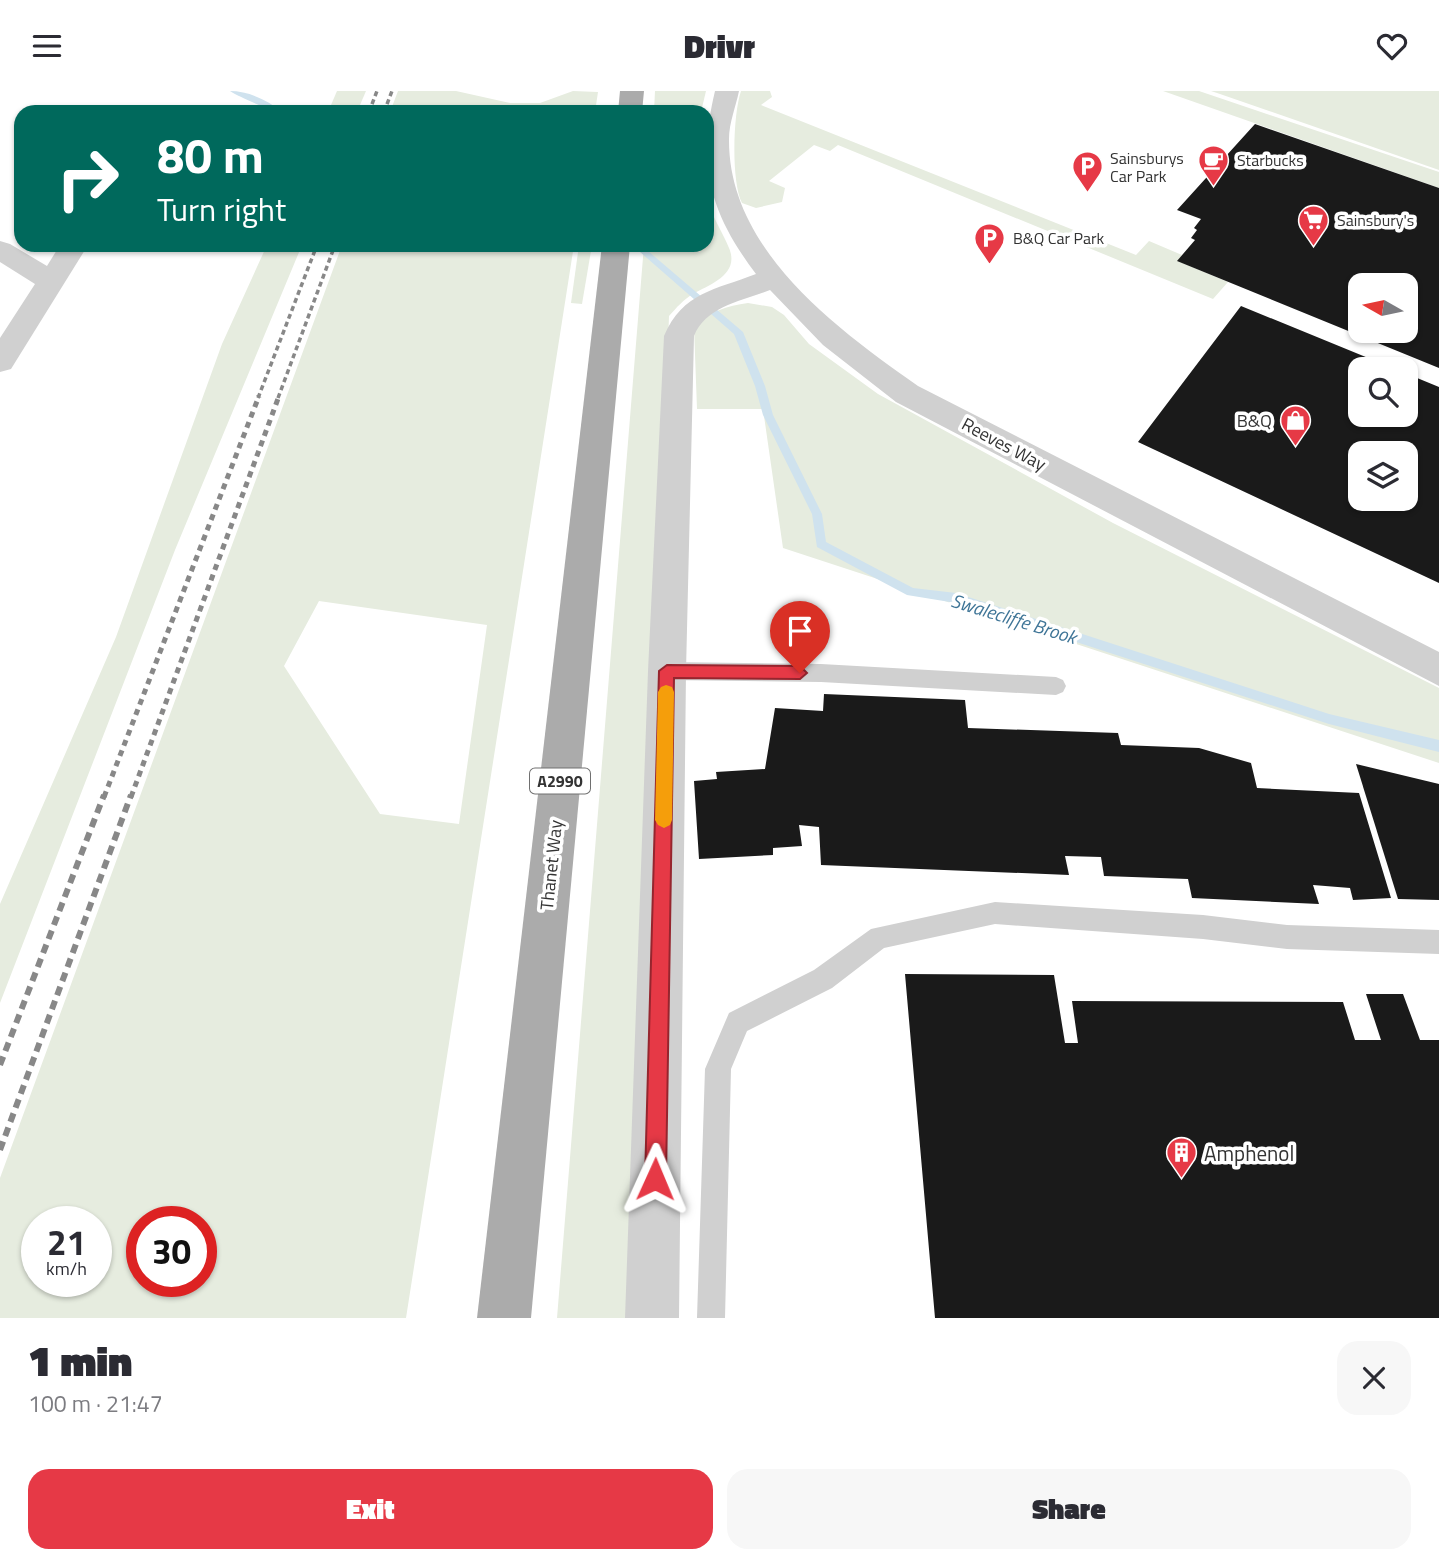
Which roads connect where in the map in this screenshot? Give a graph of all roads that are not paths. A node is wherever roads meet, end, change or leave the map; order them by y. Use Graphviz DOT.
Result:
graph roads {
  1 [pos="727,91"];
  2 [pos="0,250"];
  3 [pos="70,252"];
  4 [pos="615,252"];
  5 [pos="774,278"];
  6 [pos="51,281"];
  7 [pos="0,362"];
  8 [pos="1439,670"];
  9 [pos="667,671"];
  10 [pos="1056,686"];
  11 [pos="1439,942"];
  12 [pos="504,1318"];
  13 [pos="652,1318"];
  14 [pos="711,1318"];
  1 -- 5 [label="street, Reeves Way"];
  2 -- 6 [label="street"];
  3 -- 6 [label="street"];
  4 -- 12 [label="main road, Thanet Way / A2990"];
  5 -- 8 [label="street, Reeves Way"];
  5 -- 9 [label="street"];
  6 -- 7 [label="street"];
  9 -- 10 [label="lane"];
  9 -- 13 [label="street"];
  11 -- 14 [label="lane"];
}
